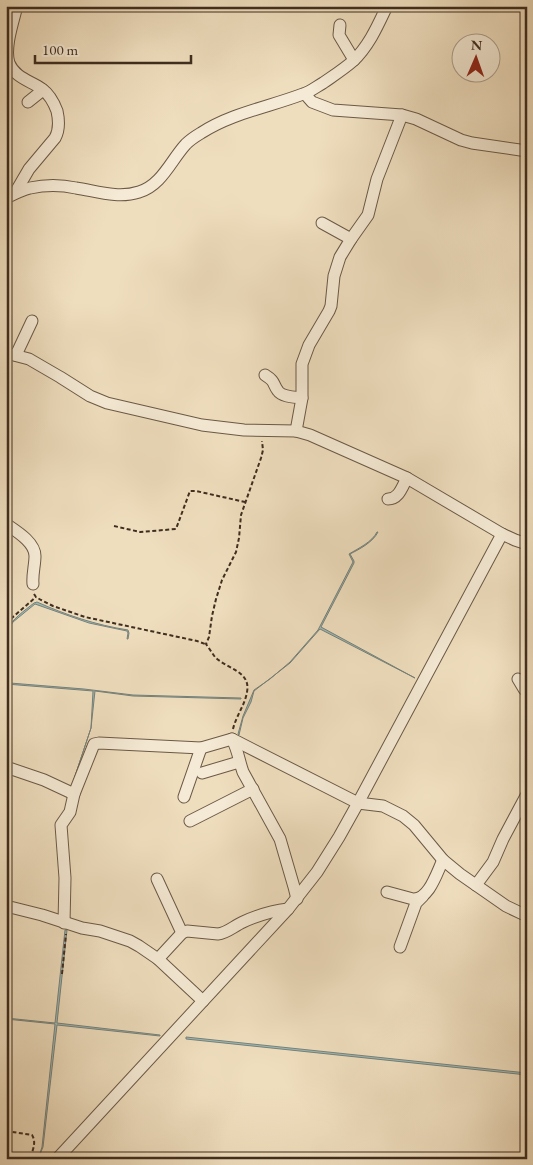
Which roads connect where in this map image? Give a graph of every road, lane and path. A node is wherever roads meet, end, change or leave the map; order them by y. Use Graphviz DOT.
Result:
graph roads {
  1 [pos="17,6"];
  2 [pos="387,6"];
  3 [pos="340,25"];
  4 [pos="354,60"];
  5 [pos="43,90"];
  6 [pos="305,94"];
  7 [pos="28,102"];
  8 [pos="402,115"];
  9 [pos="527,151"];
  10 [pos="11,196"];
  11 [pos="322,223"];
  12 [pos="351,239"];
  13 [pos="32,321"];
  14 [pos="11,354"];
  15 [pos="265,375"];
  16 [pos="302,398"];
  17 [pos="261,430"];
  18 [pos="296,431"];
  19 [pos="407,478"];
  20 [pos="388,499"];
  21 [pos="245,502"];
  22 [pos="6,524"];
  23 [pos="114,526"];
  24 [pos="502,534"];
  25 [pos="527,544"];
  26 [pos="32,584"];
  27 [pos="36,597"];
  28 [pos="6,624"];
  29 [pos="206,644"];
  30 [pos="518,679"];
  31 [pos="527,692"];
  32 [pos="232,739"];
  33 [pos="201,748"];
  34 [pos="239,762"];
  35 [pos="6,767"];
  36 [pos="202,772"];
  37 [pos="253,789"];
  38 [pos="74,794"];
  39 [pos="527,794"];
  40 [pos="184,797"];
  41 [pos="358,803"];
  42 [pos="190,821"];
  43 [pos="443,860"];
  44 [pos="157,879"];
  45 [pos="476,885"];
  46 [pos="387,892"];
  47 [pos="423,896"];
  48 [pos="297,899"];
  49 [pos="6,906"];
  50 [pos="288,908"];
  51 [pos="527,916"];
  52 [pos="66,927"];
  53 [pos="182,933"];
  54 [pos="400,947"];
  55 [pos="158,959"];
  56 [pos="62,974"];
  57 [pos="203,1001"];
  58 [pos="6,1131"];
  59 [pos="30,1159"];
  60 [pos="57,1159"];
  1 -- 5 [label="street"];
  2 -- 4 [label="street"];
  3 -- 4 [label="street"];
  4 -- 6 [label="street"];
  5 -- 7 [label="street"];
  5 -- 10 [label="street"];
  6 -- 8 [label="street"];
  6 -- 10 [label="street"];
  8 -- 9 [label="street"];
  8 -- 12 [label="street"];
  11 -- 12 [label="street"];
  12 -- 16 [label="street"];
  13 -- 14 [label="street"];
  14 -- 17 [label="street"];
  15 -- 16 [label="street"];
  16 -- 18 [label="street"];
  17 -- 18 [label="street"];
  17 -- 21 [label="path"];
  18 -- 19 [label="street"];
  19 -- 20 [label="street"];
  19 -- 24 [label="street"];
  21 -- 23 [label="path"];
  21 -- 29 [label="path"];
  22 -- 26 [label="street"];
  24 -- 25 [label="street"];
  24 -- 41 [label="street"];
  26 -- 27 [label="path"];
  27 -- 28 [label="path"];
  27 -- 29 [label="path"];
  29 -- 32 [label="path"];
  30 -- 31 [label="street"];
  32 -- 33 [label="street"];
  32 -- 34 [label="street"];
  32 -- 41 [label="street"];
  33 -- 38 [label="street"];
  33 -- 40 [label="street"];
  34 -- 36 [label="street"];
  34 -- 37 [label="street"];
  35 -- 38 [label="street"];
  37 -- 42 [label="street"];
  37 -- 48 [label="street"];
  38 -- 52 [label="street"];
  39 -- 45 [label="street"];
  41 -- 43 [label="street"];
  41 -- 48 [label="street"];
  43 -- 45 [label="street"];
  43 -- 47 [label="street"];
  44 -- 53 [label="street"];
  45 -- 51 [label="street"];
  46 -- 47 [label="street"];
  47 -- 54 [label="street"];
  48 -- 50 [label="street"];
  49 -- 52 [label="street"];
  50 -- 53 [label="street"];
  50 -- 57 [label="street"];
  52 -- 55 [label="street"];
  52 -- 56 [label="path"];
  53 -- 55 [label="street"];
  55 -- 57 [label="street"];
  57 -- 60 [label="street"];
  58 -- 59 [label="path"];
}
